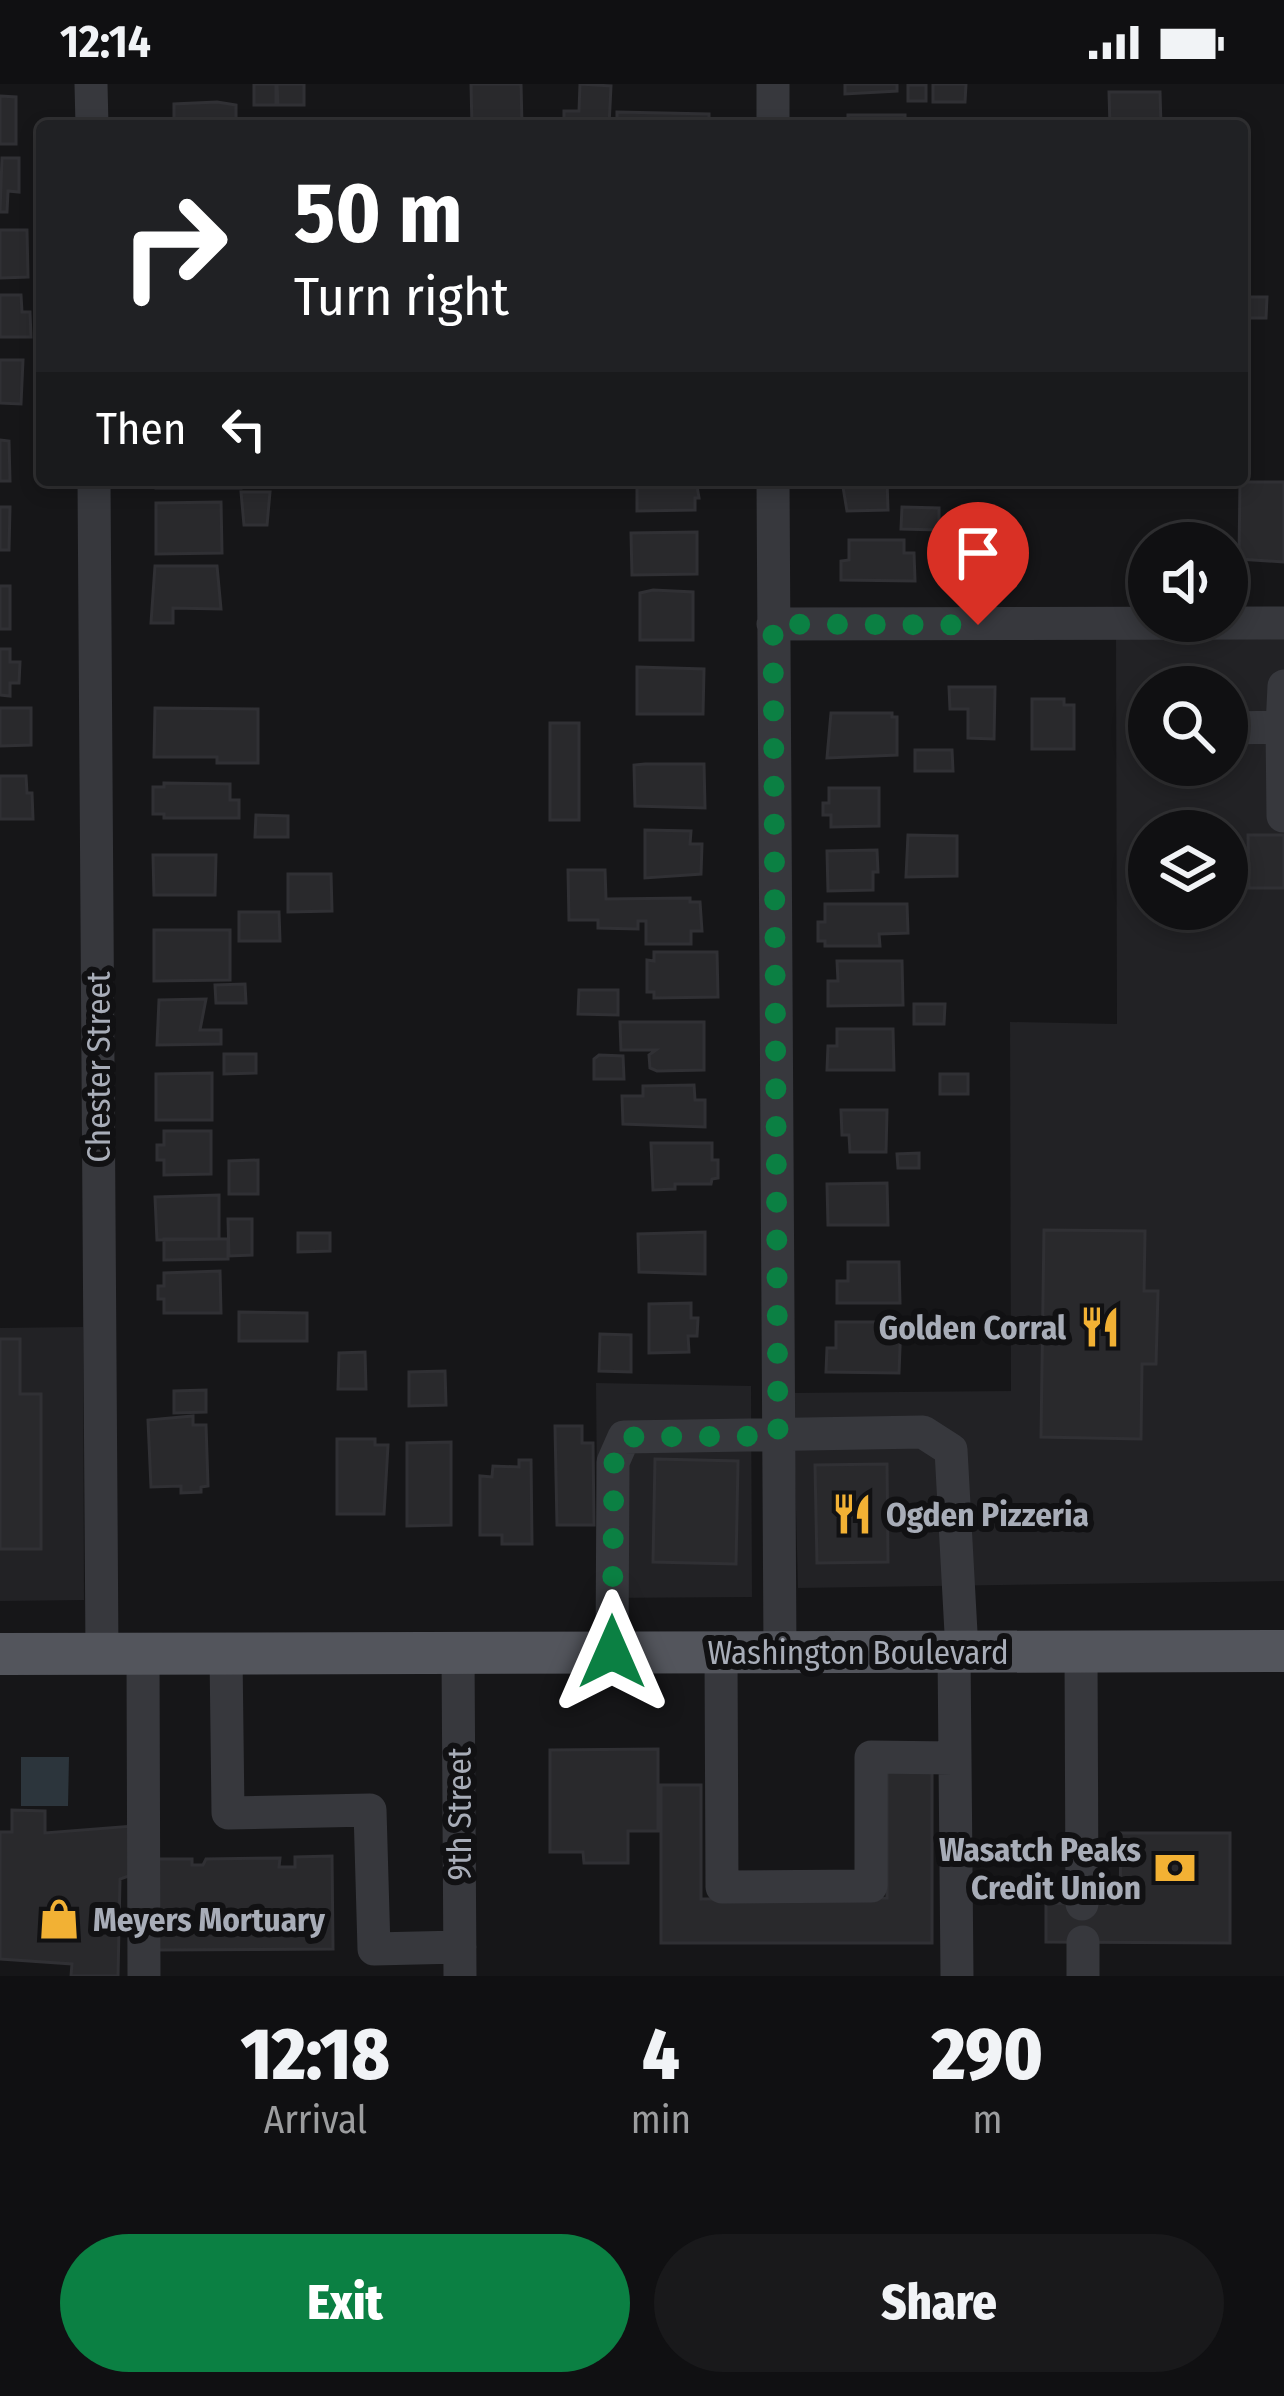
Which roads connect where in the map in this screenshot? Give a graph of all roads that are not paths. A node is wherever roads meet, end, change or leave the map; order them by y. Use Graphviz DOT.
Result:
graph roads {
  1 [pos="92,84"];
  2 [pos="773,84"];
  3 [pos="92,120"];
  4 [pos="773,120"];
  5 [pos="94,486"];
  6 [pos="773,486"];
  7 [pos="1284,623"];
  8 [pos="773,624"];
  9 [pos="1284,686"];
  10 [pos="1282,727"];
  11 [pos="1248,728"];
  12 [pos="1283,816"];
  13 [pos="778,1436"];
  14 [pos="1284,1651"];
  15 [pos="612,1652"];
  16 [pos="721,1652"];
  17 [pos="780,1652"];
  18 [pos="958,1652"];
  19 [pos="1081,1652"];
  20 [pos="458,1653"];
  21 [pos="0,1654"];
  22 [pos="226,1654"];
  23 [pos="122,1655"];
  24 [pos="953,1758"];
  25 [pos="1082,1904"];
  26 [pos="460,1962"];
  27 [pos="144,1976"];
  28 [pos="957,1976"];
  1 -- 3 [label="street"];
  2 -- 4 [label="street"];
  5 -- 23 [label="street, Chester Street"];
  6 -- 8 [label="street"];
  7 -- 8 [label="street"];
  8 -- 13 [label="street"];
  9 -- 10 [label="street"];
  10 -- 11 [label="street"];
  10 -- 12 [label="street"];
  13 -- 15 [label="street"];
  13 -- 17 [label="street"];
  13 -- 18 [label="street"];
  14 -- 19 [label="main road, Washington Boulevard"];
  15 -- 16 [label="main road, Washington Boulevard"];
  15 -- 20 [label="main road, Washington Boulevard"];
  16 -- 17 [label="main road, Washington Boulevard"];
  16 -- 24 [label="street"];
  17 -- 18 [label="main road, Washington Boulevard"];
  18 -- 19 [label="main road, Washington Boulevard"];
  18 -- 24 [label="street"];
  19 -- 25 [label="street"];
  20 -- 22 [label="main road, Washington Boulevard"];
  20 -- 26 [label="street, 9th Street"];
  21 -- 23 [label="main road, Washington Boulevard"];
  22 -- 23 [label="main road, Washington Boulevard"];
  22 -- 26 [label="street"];
  23 -- 27 [label="street, Chester Street"];
  24 -- 28 [label="street"];
}
